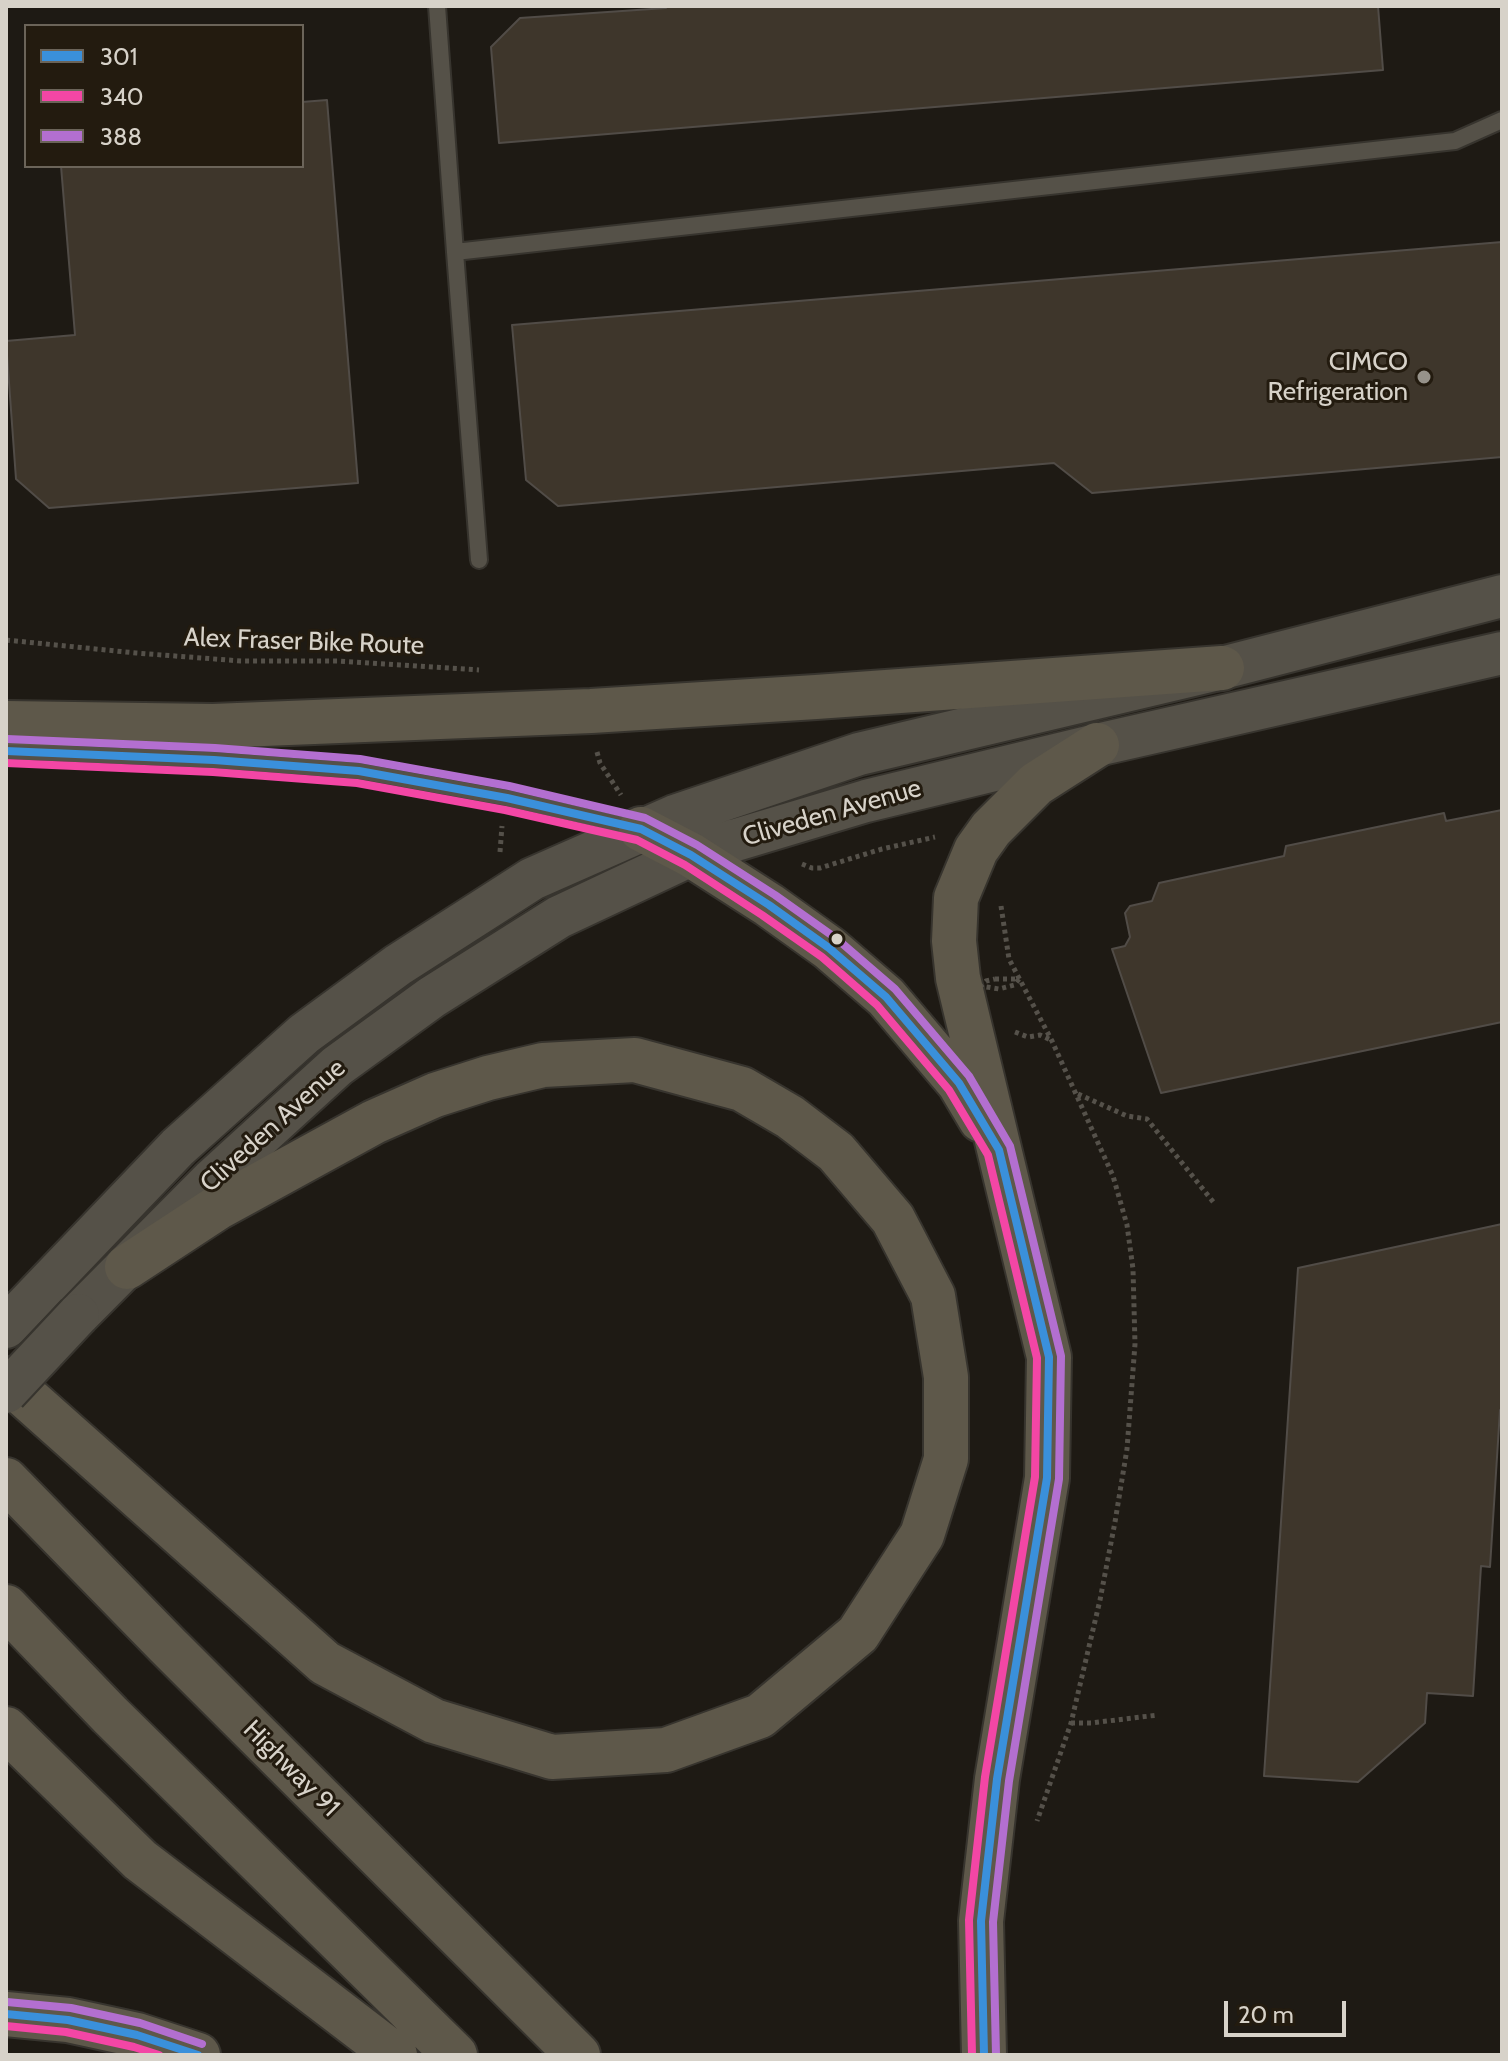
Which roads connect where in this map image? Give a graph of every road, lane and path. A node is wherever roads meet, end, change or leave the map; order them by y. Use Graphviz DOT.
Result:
graph roads {
  1 [pos="437,6"];
  2 [pos="1502,120"];
  3 [pos="455,252"];
  4 [pos="479,560"];
  5 [pos="1502,596"];
  6 [pos="6,640"];
  7 [pos="1502,653"];
  8 [pos="1502,659"];
  9 [pos="1459,662"];
  10 [pos="1222,668"];
  11 [pos="486,670"];
  12 [pos="6,723"];
  13 [pos="1097,745"];
  14 [pos="596,748"];
  15 [pos="6,751"];
  16 [pos="634,814"];
  17 [pos="943,835"];
  18 [pos="691,855"];
  19 [pos="799,863"];
  20 [pos="1006,1026"];
  21 [pos="1052,1041"];
  22 [pos="1077,1094"];
  23 [pos="999,1150"];
  24 [pos="1214,1203"];
  25 [pos="127,1267"];
  26 [pos="6,1327"];
  27 [pos="6,1379"];
  28 [pos="6,1392"];
  29 [pos="6,1480"];
  30 [pos="6,1607"];
  31 [pos="1158,1715"];
  32 [pos="1071,1723"];
  33 [pos="6,1729"];
  34 [pos="6,2014"];
  35 [pos="984,2053"];
  36 [pos="198,2055"];
  37 [pos="395,2055"];
  38 [pos="455,2055"];
  39 [pos="578,2055"];
  1 -- 3 [label="lane"];
  2 -- 3 [label="lane"];
  3 -- 4 [label="lane"];
  5 -- 10 [label="street, Cliveden Avenue"];
  6 -- 11 [label="path, Alex Fraser Bike Route"];
  7 -- 9 [label="street, Cliveden Avenue"];
  8 -- 9 [label="street"];
  9 -- 13 [label="street, Cliveden Avenue"];
  10 -- 12 [label="highway"];
  10 -- 16 [label="street, Cliveden Avenue"];
  13 -- 18 [label="street, Cliveden Avenue"];
  13 -- 23 [label="highway"];
  14 -- 16 [label="path"];
  15 -- 16 [label="lane"];
  16 -- 18 [label="highway"];
  16 -- 26 [label="street, Cliveden Avenue"];
  17 -- 19 [label="path"];
  18 -- 23 [label="highway"];
  18 -- 25 [label="street, Cliveden Avenue"];
  20 -- 21 [label="path"];
  22 -- 24 [label="path"];
  23 -- 35 [label="highway"];
  25 -- 27 [label="highway"];
  25 -- 28 [label="street, Cliveden Avenue, bridge"];
  29 -- 39 [label="highway, Highway 91"];
  30 -- 38 [label="highway"];
  31 -- 32 [label="path"];
  33 -- 37 [label="highway"];
  34 -- 36 [label="highway"];
}
